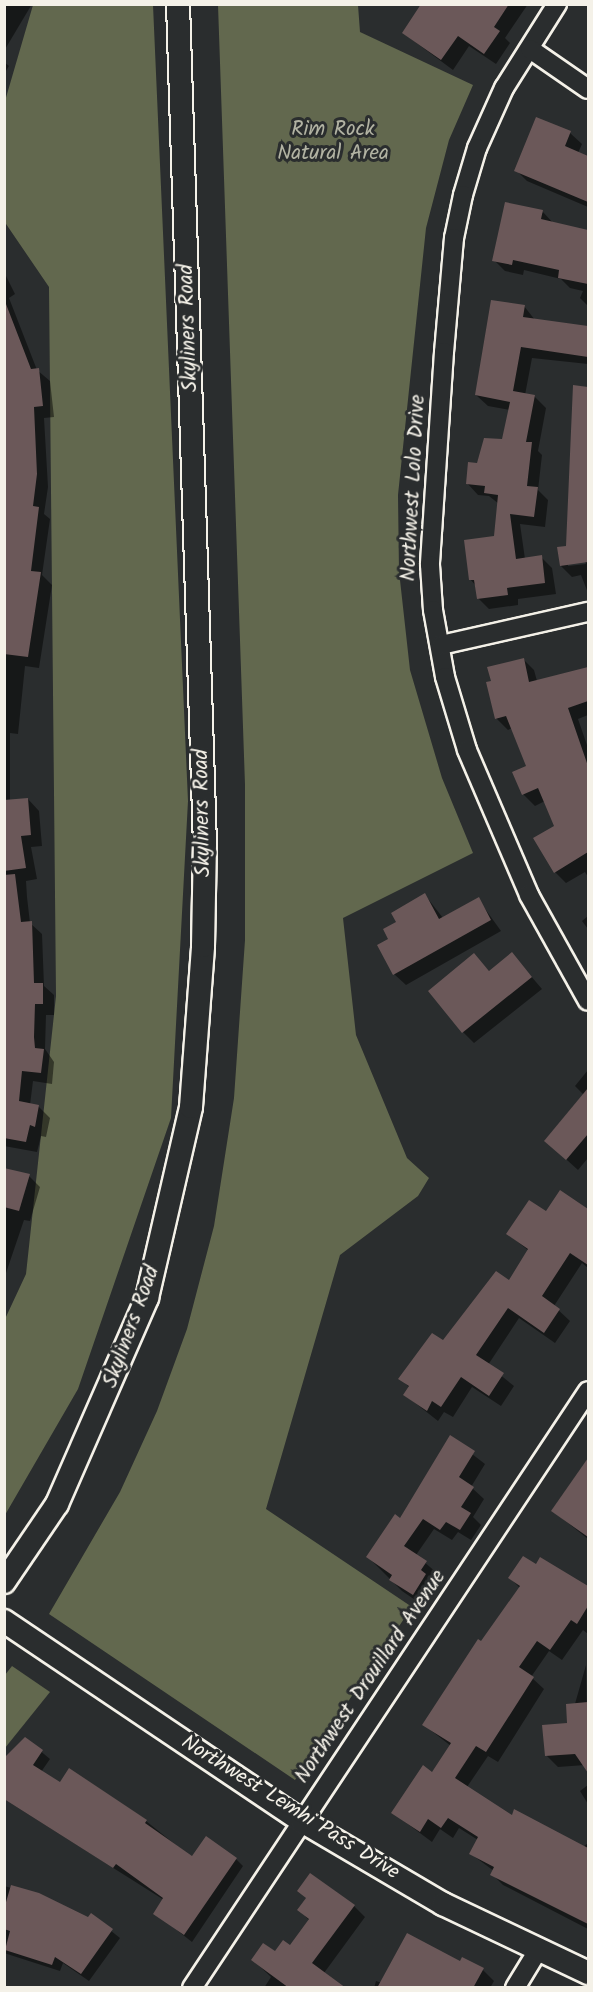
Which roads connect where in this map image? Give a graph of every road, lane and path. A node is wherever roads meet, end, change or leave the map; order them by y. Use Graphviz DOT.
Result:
graph roads {
  1 [pos="178,4"];
  2 [pos="557,4"];
  3 [pos="530,49"];
  4 [pos="588,88"];
  5 [pos="588,612"];
  6 [pos="441,645"];
  7 [pos="588,1001"];
  8 [pos="588,1391"];
  9 [pos="4,1582"];
  10 [pos="4,1621"];
  11 [pos="302,1821"];
  12 [pos="537,1952"];
  13 [pos="588,1973"];
  14 [pos="192,1988"];
  15 [pos="514,1988"];
  1 -- 9 [label="street, Skyliners Road"];
  2 -- 3 [label="street, Northwest Lolo Drive"];
  3 -- 4 [label="street"];
  3 -- 6 [label="street, Northwest Lolo Drive"];
  5 -- 6 [label="street"];
  6 -- 7 [label="street, Northwest Lolo Drive"];
  8 -- 11 [label="street, Northwest Drouillard Avenue"];
  10 -- 11 [label="street, Northwest Lemhi Pass Drive"];
  11 -- 12 [label="street, Northwest Lemhi Pass Drive"];
  11 -- 14 [label="street, Northwest Drouillard Avenue"];
  12 -- 13 [label="street, Northwest Lemhi Pass Drive"];
  12 -- 15 [label="street"];
}
